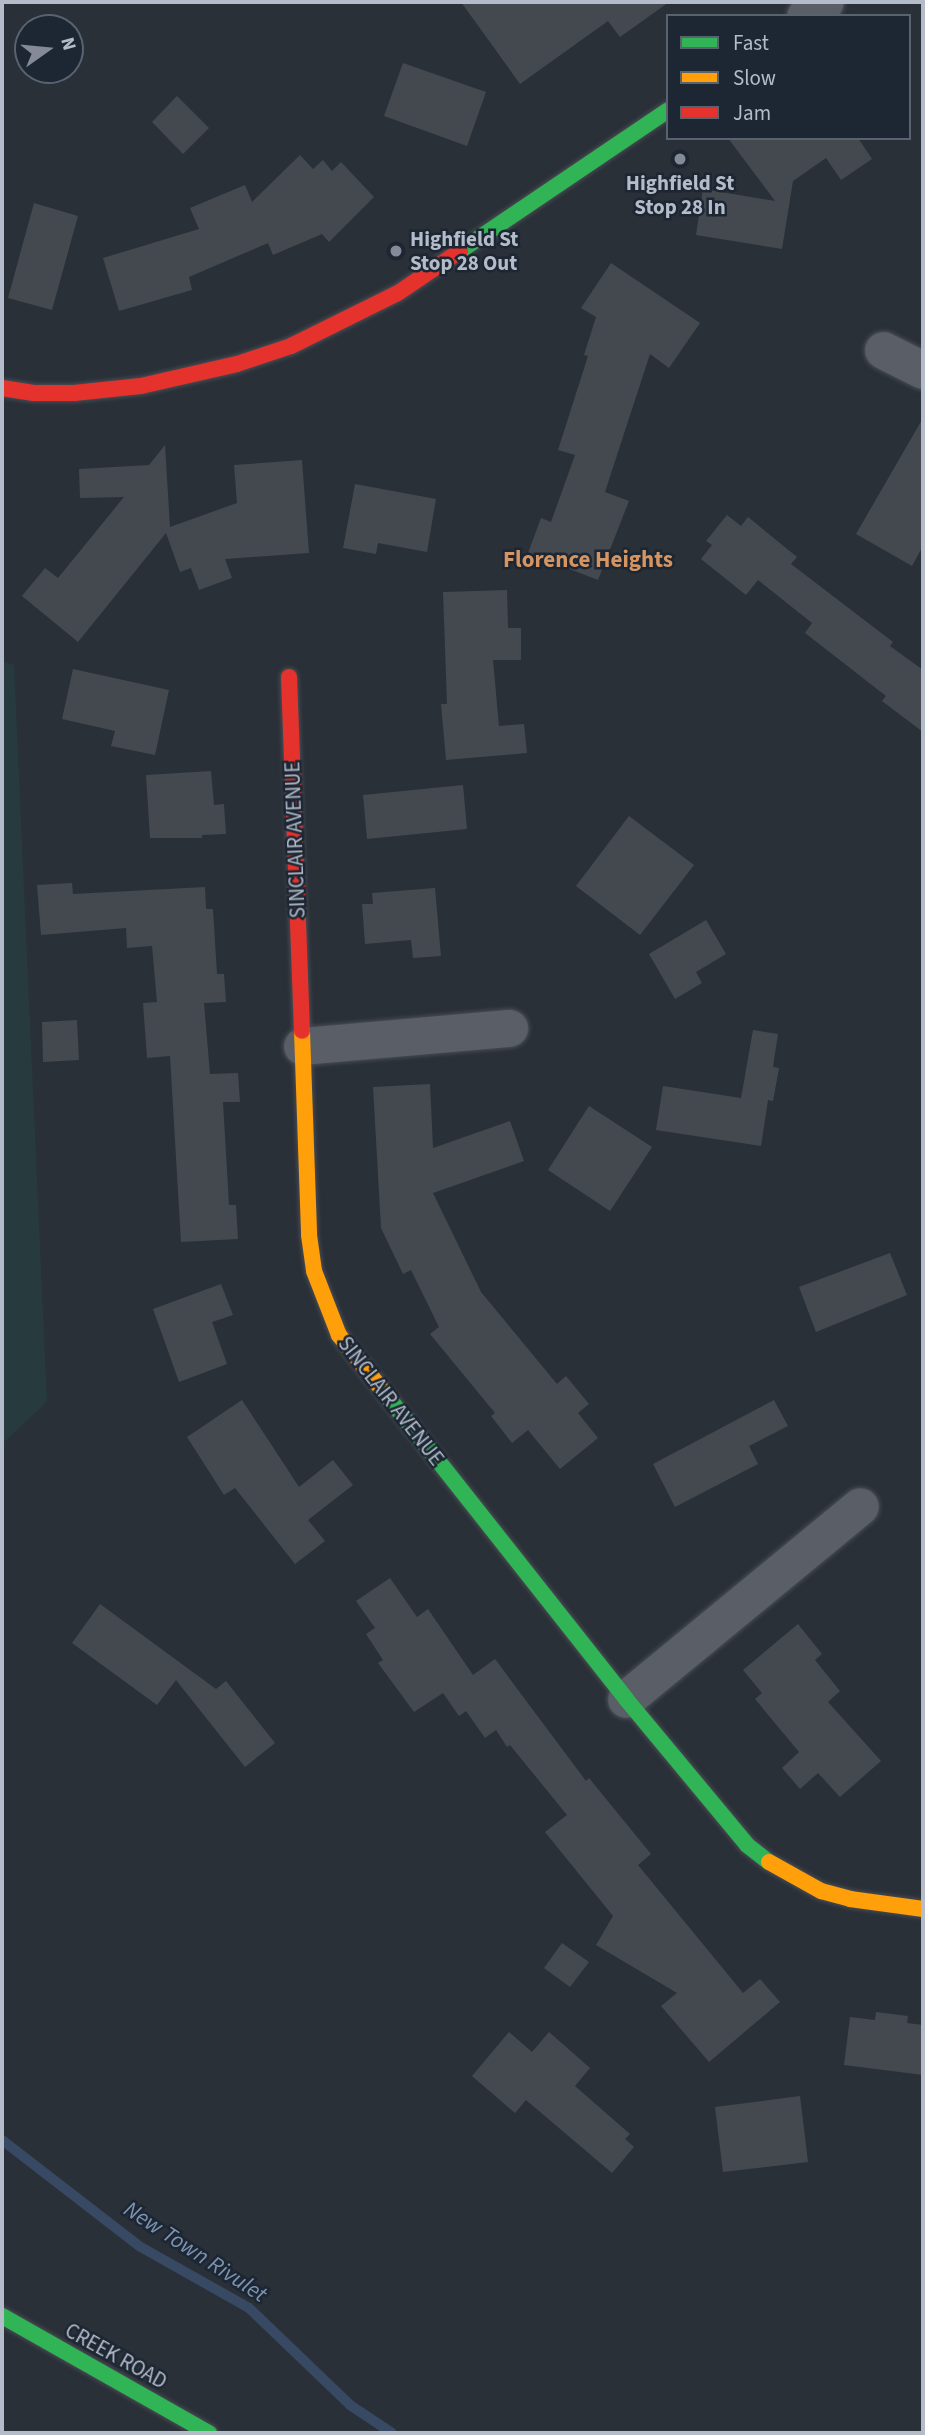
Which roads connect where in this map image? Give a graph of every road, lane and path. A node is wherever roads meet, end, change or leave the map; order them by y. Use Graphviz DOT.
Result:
graph roads {
  1 [pos="825,2"];
  2 [pos="808,14"];
  3 [pos="666,111"];
  4 [pos="883,350"];
  5 [pos="923,370"];
  6 [pos="2,388"];
  7 [pos="289,677"];
  8 [pos="509,1028"];
  9 [pos="302,1046"];
  10 [pos="860,1506"];
  11 [pos="626,1699"];
  12 [pos="923,1909"];
  13 [pos="2,2316"];
  14 [pos="209,2433"];
  1 -- 2 [label="street"];
  3 -- 6 [label="street"];
  4 -- 5 [label="street"];
  7 -- 9 [label="street, SINCLAIR AVENUE"];
  8 -- 9 [label="street"];
  9 -- 11 [label="street, SINCLAIR AVENUE"];
  10 -- 11 [label="street"];
  11 -- 12 [label="street, SINCLAIR AVENUE"];
  13 -- 14 [label="street, CREEK ROAD"];
}
